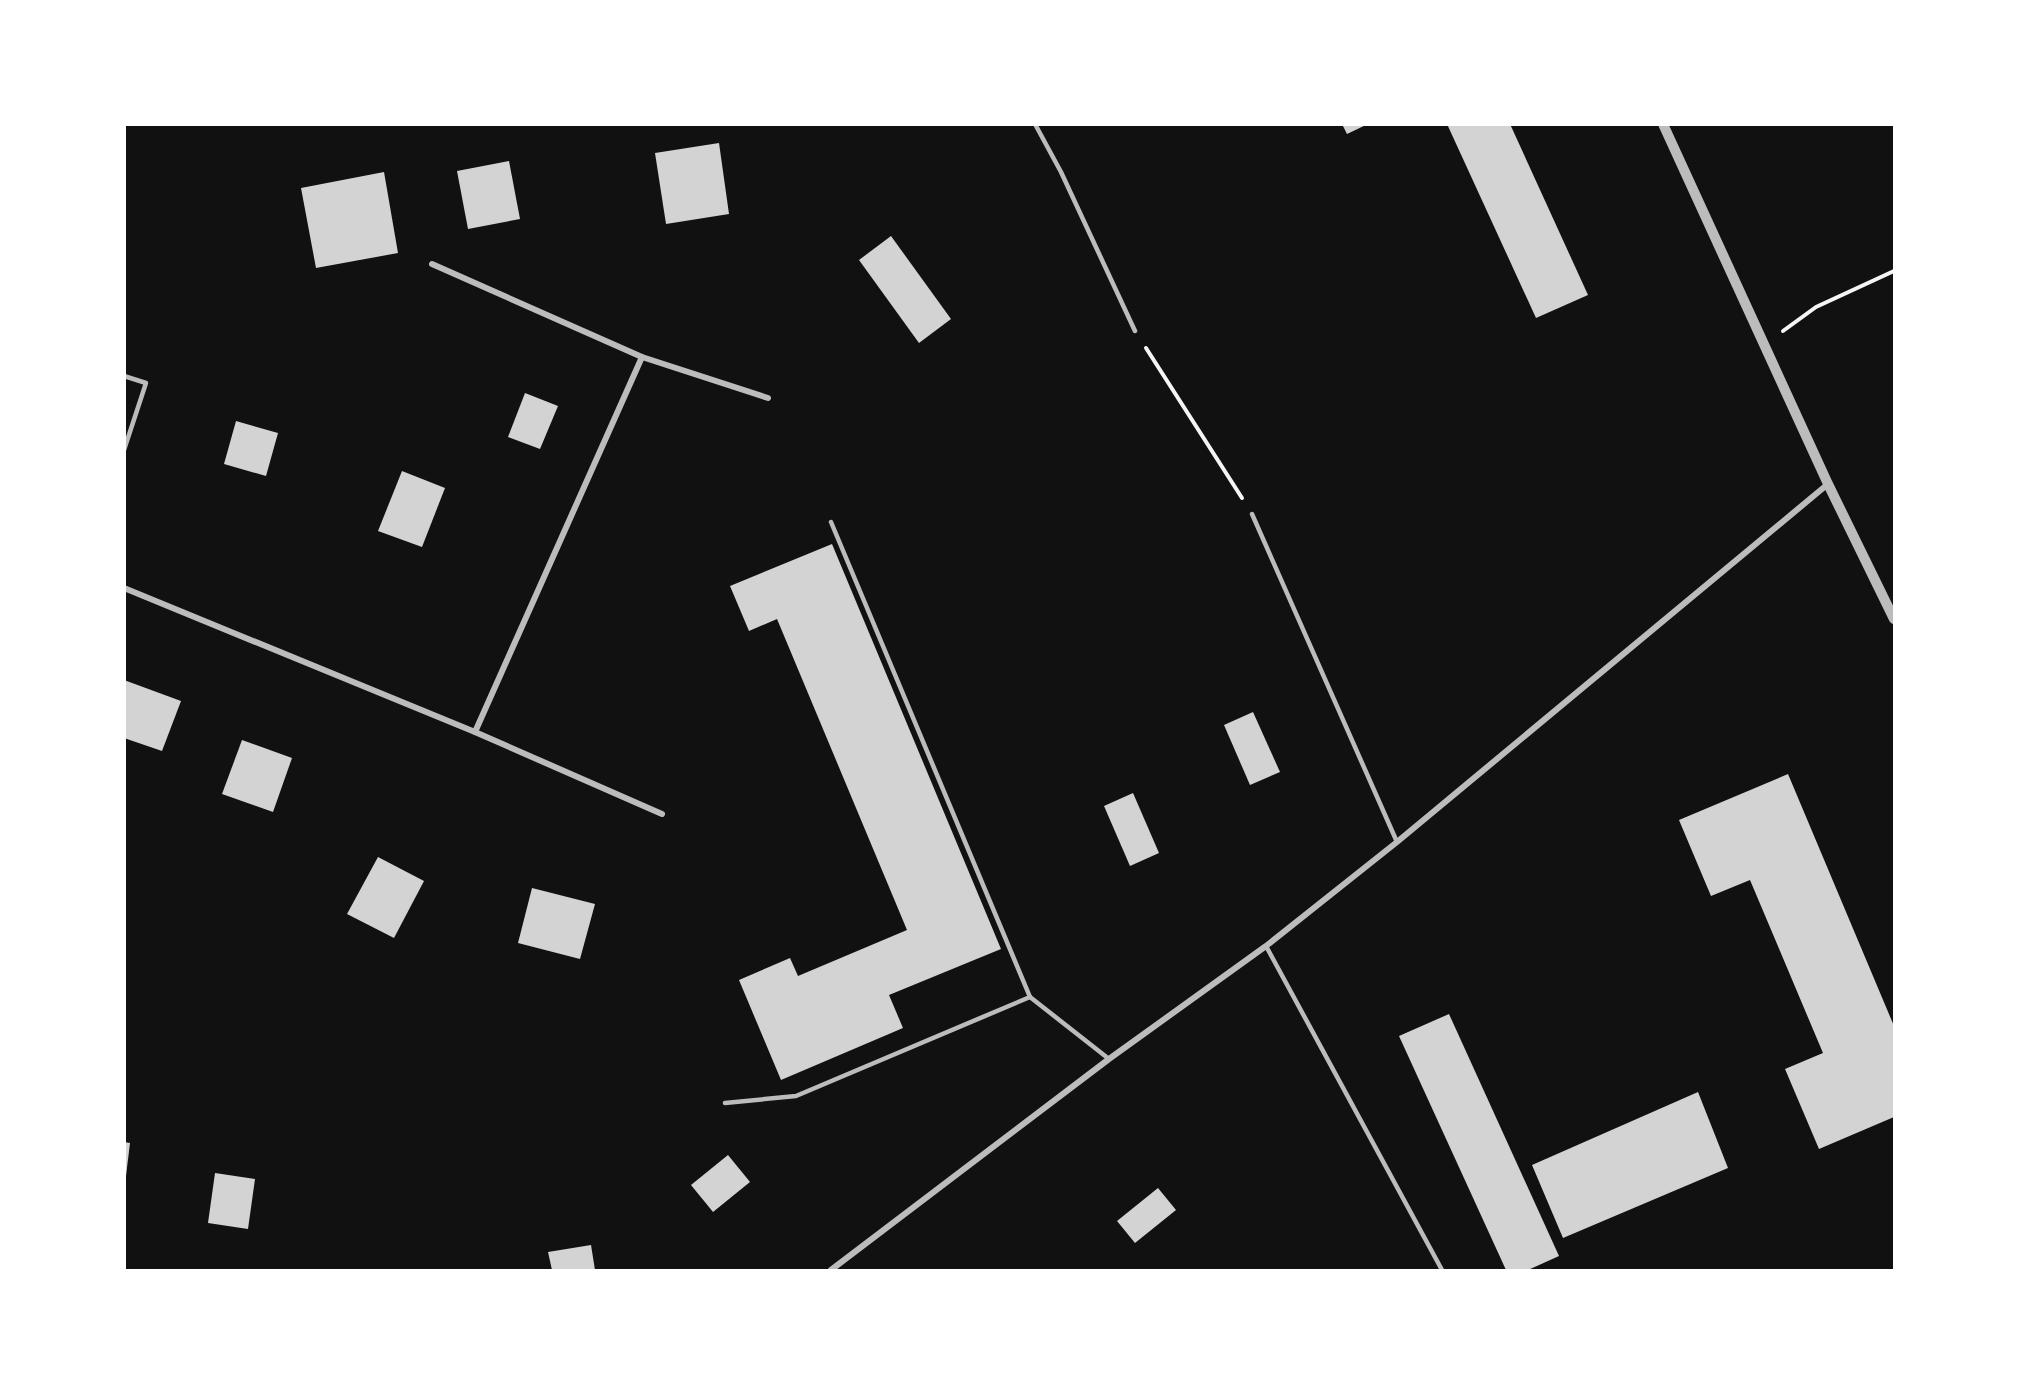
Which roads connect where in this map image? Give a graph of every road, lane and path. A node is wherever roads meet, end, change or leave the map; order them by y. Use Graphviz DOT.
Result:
graph roads {
  1 [pos="1035,124"];
  2 [pos="1663,124"];
  3 [pos="432,264"];
  4 [pos="1894,271"];
  5 [pos="1135,331"];
  6 [pos="1763,346"];
  7 [pos="642,357"];
  8 [pos="124,376"];
  9 [pos="768,398"];
  10 [pos="124,450"];
  11 [pos="1828,484"];
  12 [pos="1252,514"];
  13 [pos="831,522"];
  14 [pos="124,588"];
  15 [pos="1894,619"];
  16 [pos="475,732"];
  17 [pos="662,814"];
  18 [pos="1397,842"];
  19 [pos="1266,946"];
  20 [pos="1030,997"];
  21 [pos="1109,1059"];
  22 [pos="725,1103"];
  23 [pos="831,1270"];
  24 [pos="1442,1270"];
  1 -- 5 [label="lane"];
  2 -- 6 [label="street"];
  3 -- 7 [label="street"];
  4 -- 6 [label="path"];
  5 -- 12 [label="path"];
  6 -- 11 [label="street"];
  7 -- 9 [label="street"];
  7 -- 16 [label="street"];
  8 -- 10 [label="lane"];
  11 -- 15 [label="street"];
  11 -- 18 [label="street"];
  12 -- 18 [label="lane"];
  13 -- 20 [label="lane"];
  14 -- 16 [label="street"];
  16 -- 17 [label="street"];
  18 -- 19 [label="street"];
  19 -- 21 [label="street"];
  19 -- 24 [label="lane"];
  20 -- 21 [label="lane"];
  20 -- 22 [label="lane"];
  21 -- 23 [label="street"];
}
